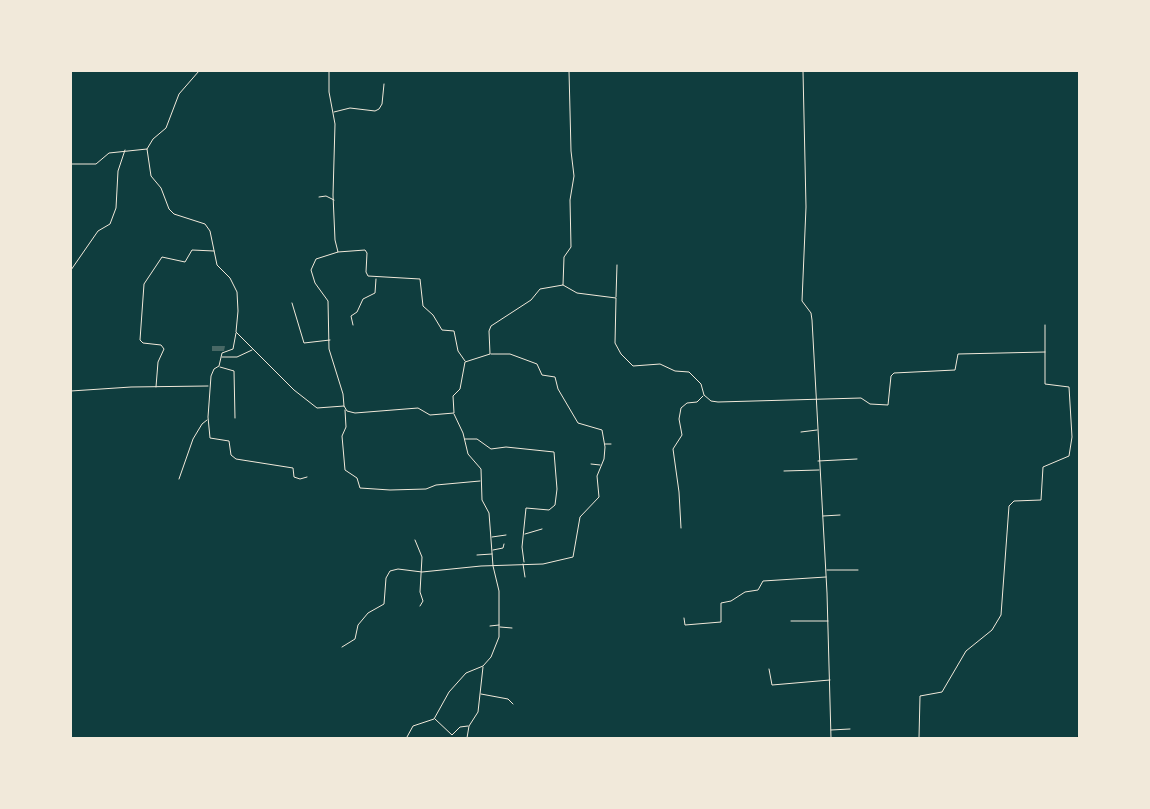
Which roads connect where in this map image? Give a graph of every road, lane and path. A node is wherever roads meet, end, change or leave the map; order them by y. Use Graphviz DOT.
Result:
graph roads {
  1 [pos="200,71"];
  2 [pos="329,71"];
  3 [pos="569,71"];
  4 [pos="803,71"];
  5 [pos="384,84"];
  6 [pos="334,112"];
  7 [pos="147,149"];
  8 [pos="125,150"];
  9 [pos="71,164"];
  10 [pos="319,197"];
  11 [pos="334,200"];
  12 [pos="214,250"];
  13 [pos="338,252"];
  14 [pos="617,265"];
  15 [pos="71,270"];
  16 [pos="376,278"];
  17 [pos="563,285"];
  18 [pos="616,298"];
  19 [pos="292,303"];
  20 [pos="1044,324"];
  21 [pos="353,325"];
  22 [pos="236,332"];
  23 [pos="330,340"];
  24 [pos="252,350"];
  25 [pos="1045,352"];
  26 [pos="490,354"];
  27 [pos="222,357"];
  28 [pos="465,362"];
  29 [pos="220,366"];
  30 [pos="209,386"];
  31 [pos="156,387"];
  32 [pos="71,391"];
  33 [pos="704,395"];
  34 [pos="815,398"];
  35 [pos="344,406"];
  36 [pos="345,410"];
  37 [pos="454,413"];
  38 [pos="235,418"];
  39 [pos="208,420"];
  40 [pos="817,430"];
  41 [pos="801,432"];
  42 [pos="465,439"];
  43 [pos="605,444"];
  44 [pos="611,444"];
  45 [pos="857,460"];
  46 [pos="818,461"];
  47 [pos="591,464"];
  48 [pos="600,465"];
  49 [pos="819,470"];
  50 [pos="784,471"];
  51 [pos="307,477"];
  52 [pos="179,479"];
  53 [pos="481,481"];
  54 [pos="840,515"];
  55 [pos="822,516"];
  56 [pos="681,528"];
  57 [pos="542,530"];
  58 [pos="525,534"];
  59 [pos="506,535"];
  60 [pos="492,537"];
  61 [pos="415,540"];
  62 [pos="504,544"];
  63 [pos="493,550"];
  64 [pos="493,554"];
  65 [pos="477,555"];
  66 [pos="523,563"];
  67 [pos="493,566"];
  68 [pos="826,570"];
  69 [pos="858,570"];
  70 [pos="422,572"];
  71 [pos="524,577"];
  72 [pos="826,577"];
  73 [pos="420,606"];
  74 [pos="684,618"];
  75 [pos="791,621"];
  76 [pos="828,621"];
  77 [pos="490,626"];
  78 [pos="500,626"];
  79 [pos="512,628"];
  80 [pos="342,648"];
  81 [pos="484,666"];
  82 [pos="769,669"];
  83 [pos="830,680"];
  84 [pos="480,694"];
  85 [pos="512,704"];
  86 [pos="434,718"];
  87 [pos="469,726"];
  88 [pos="850,729"];
  89 [pos="831,730"];
  90 [pos="407,737"];
  91 [pos="467,738"];
  92 [pos="831,738"];
  93 [pos="919,738"];
  1 -- 7 [label="street"];
  2 -- 6 [label="street"];
  3 -- 17 [label="street"];
  4 -- 34 [label="street"];
  5 -- 6 [label="street"];
  6 -- 11 [label="street"];
  7 -- 8 [label="street"];
  7 -- 12 [label="street"];
  8 -- 9 [label="street"];
  8 -- 15 [label="street"];
  10 -- 11 [label="street"];
  11 -- 13 [label="street"];
  12 -- 22 [label="street"];
  12 -- 31 [label="street"];
  13 -- 16 [label="street"];
  13 -- 23 [label="street"];
  14 -- 18 [label="street"];
  16 -- 21 [label="street"];
  16 -- 28 [label="street"];
  17 -- 18 [label="street"];
  17 -- 26 [label="street"];
  18 -- 33 [label="street"];
  19 -- 23 [label="street"];
  20 -- 25 [label="street"];
  22 -- 24 [label="street"];
  22 -- 27 [label="street"];
  23 -- 35 [label="street"];
  24 -- 27 [label="street"];
  24 -- 35 [label="street"];
  25 -- 34 [label="street"];
  25 -- 93 [label="street"];
  26 -- 28 [label="street"];
  26 -- 43 [label="street"];
  27 -- 29 [label="street"];
  28 -- 37 [label="street"];
  29 -- 30 [label="street"];
  29 -- 38 [label="street"];
  30 -- 31 [label="street"];
  30 -- 39 [label="street"];
  31 -- 32 [label="street"];
  33 -- 34 [label="street"];
  33 -- 56 [label="street"];
  34 -- 40 [label="street"];
  35 -- 36 [label="street"];
  36 -- 37 [label="street"];
  36 -- 53 [label="street"];
  37 -- 42 [label="street"];
  39 -- 51 [label="street"];
  39 -- 52 [label="street"];
  40 -- 41 [label="street"];
  40 -- 46 [label="street"];
  42 -- 53 [label="street"];
  42 -- 58 [label="street"];
  43 -- 44 [label="street"];
  43 -- 48 [label="street"];
  45 -- 46 [label="street"];
  46 -- 49 [label="street"];
  47 -- 48 [label="street"];
  48 -- 66 [label="street"];
  49 -- 50 [label="street"];
  49 -- 55 [label="street"];
  53 -- 60 [label="street"];
  54 -- 55 [label="street"];
  55 -- 68 [label="street"];
  57 -- 58 [label="street"];
  58 -- 66 [label="street"];
  59 -- 60 [label="street"];
  60 -- 63 [label="street"];
  61 -- 70 [label="street"];
  62 -- 63 [label="street"];
  63 -- 64 [label="street"];
  64 -- 65 [label="street"];
  64 -- 67 [label="street"];
  66 -- 67 [label="street"];
  66 -- 71 [label="street"];
  67 -- 70 [label="street"];
  67 -- 78 [label="street"];
  68 -- 69 [label="street"];
  68 -- 72 [label="street"];
  70 -- 73 [label="street"];
  70 -- 80 [label="street"];
  72 -- 74 [label="street"];
  72 -- 76 [label="street"];
  75 -- 76 [label="street"];
  76 -- 83 [label="street"];
  77 -- 78 [label="street"];
  78 -- 79 [label="street"];
  78 -- 81 [label="street"];
  81 -- 84 [label="street"];
  81 -- 86 [label="street"];
  82 -- 83 [label="street"];
  83 -- 89 [label="street"];
  84 -- 85 [label="street"];
  84 -- 87 [label="street"];
  86 -- 87 [label="street"];
  86 -- 90 [label="street"];
  87 -- 91 [label="street"];
  88 -- 89 [label="street"];
  89 -- 92 [label="street"];
}
